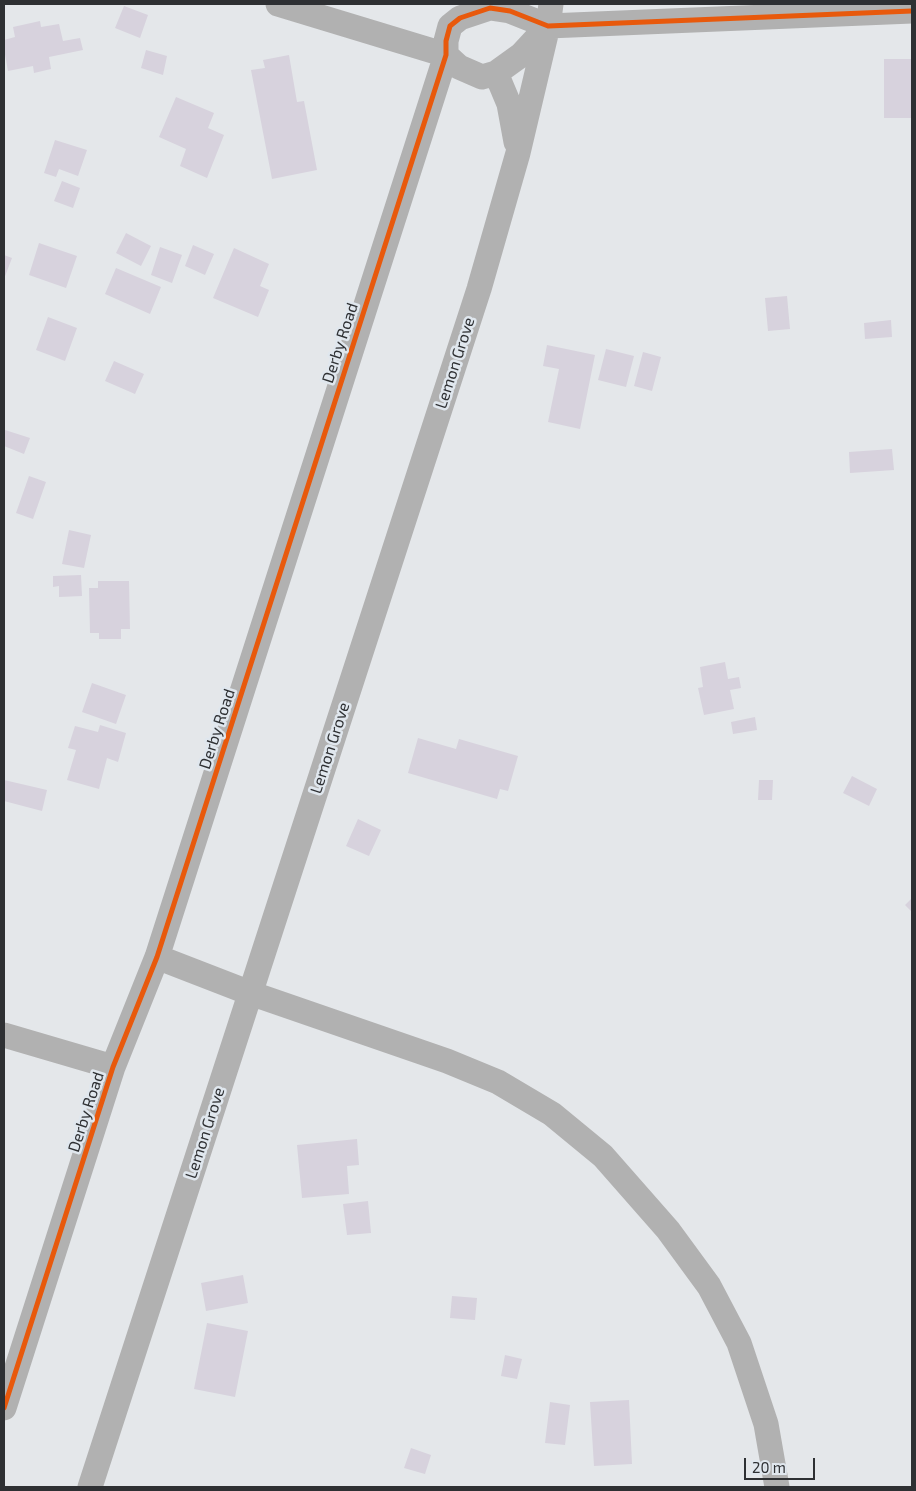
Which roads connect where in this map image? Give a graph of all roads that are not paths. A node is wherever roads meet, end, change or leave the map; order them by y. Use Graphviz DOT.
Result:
graph roads {
  1 [pos="278,4"];
  2 [pos="912,12"];
  3 [pos="549,15"];
  4 [pos="446,55"];
  5 [pos="496,73"];
  6 [pos="518,153"];
  7 [pos="157,957"];
  8 [pos="250,993"];
  9 [pos="4,1035"];
  10 [pos="113,1068"];
  11 [pos="4,1408"];
  12 [pos="90,1487"];
  13 [pos="777,1487"];
  1 -- 4 [label="street"];
  2 -- 3 [label="street"];
  3 -- 4 [label="street, Derby Road"];
  3 -- 5 [label="street"];
  3 -- 6 [label="street, Lemon Grove"];
  4 -- 5 [label="street"];
  4 -- 7 [label="street, Derby Road"];
  5 -- 6 [label="street"];
  6 -- 8 [label="street, Lemon Grove"];
  7 -- 8 [label="street"];
  7 -- 10 [label="street, Derby Road"];
  8 -- 12 [label="street, Lemon Grove"];
  8 -- 13 [label="street"];
  9 -- 10 [label="street"];
  10 -- 11 [label="street, Derby Road"];
}
